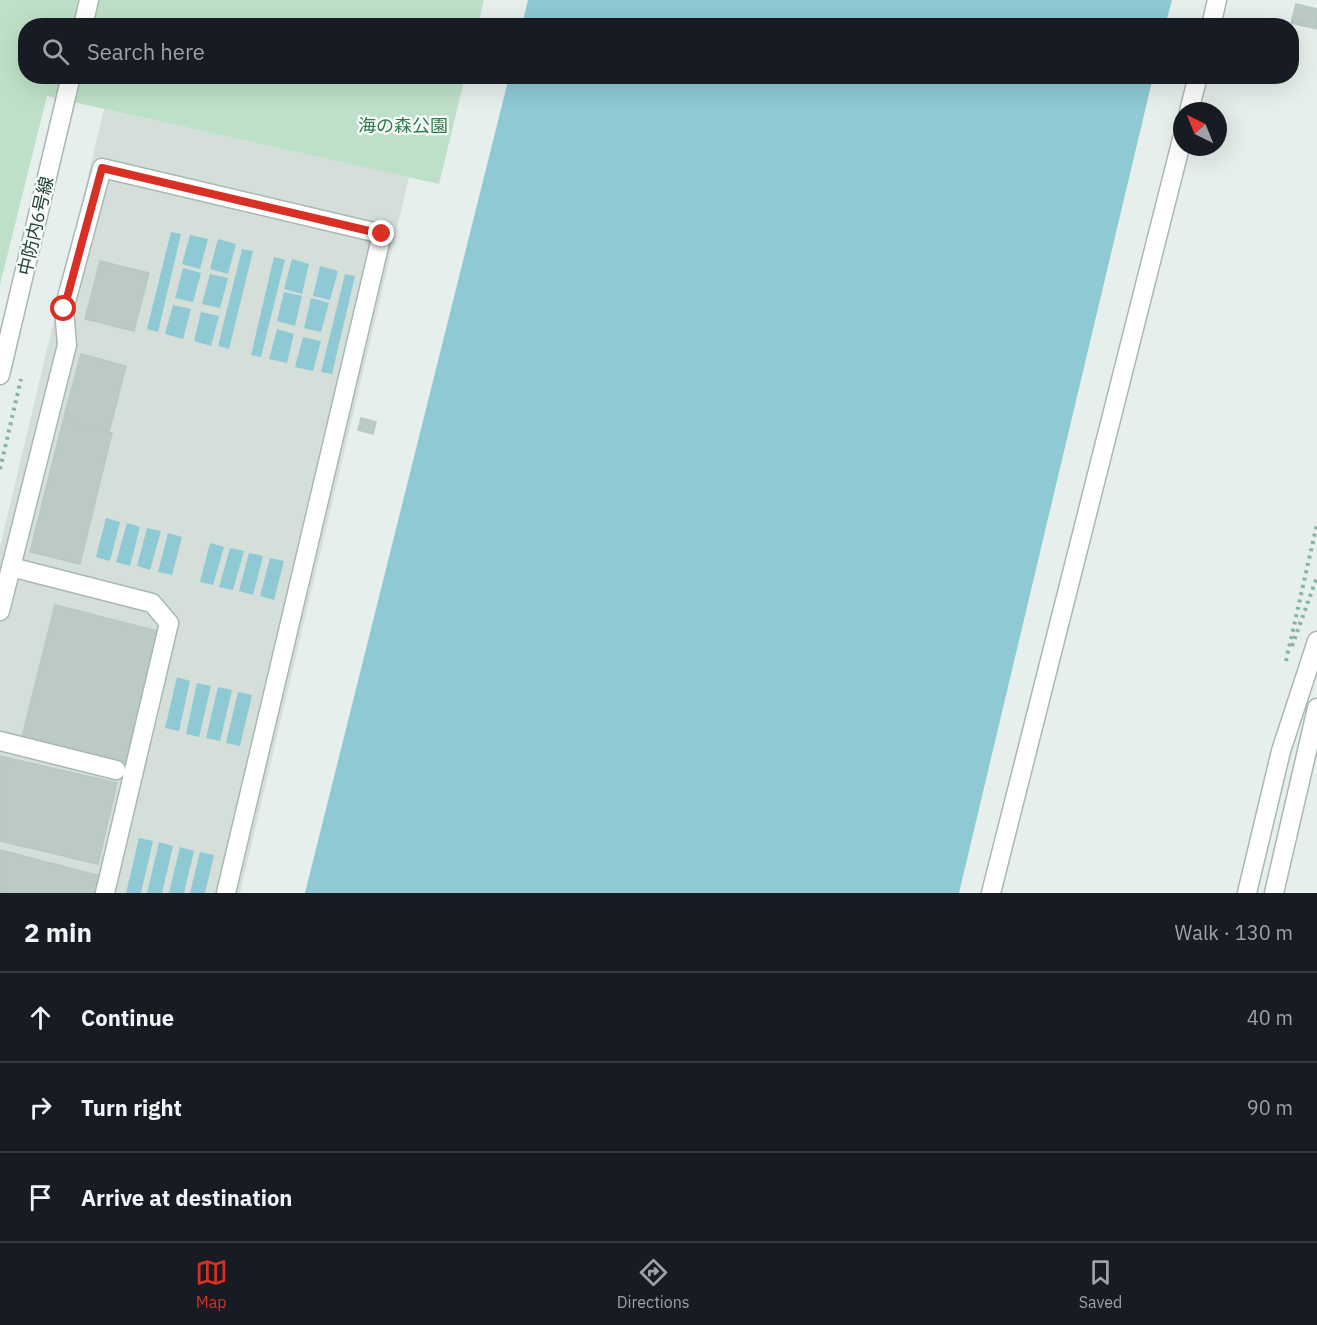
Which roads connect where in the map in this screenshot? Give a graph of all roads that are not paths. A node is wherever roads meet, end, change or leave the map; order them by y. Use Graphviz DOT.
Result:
graph roads {
  1 [pos="89,0"];
  2 [pos="1217,0"];
  3 [pos="85,18"];
  4 [pos="1213,18"];
  5 [pos="69,84"];
  6 [pos="1196,84"];
  7 [pos="1191,102"];
  8 [pos="1178,156"];
  9 [pos="0,375"];
  10 [pos="11,567"];
  11 [pos="0,611"];
  12 [pos="1317,641"];
  13 [pos="1317,708"];
  14 [pos="0,741"];
  15 [pos="116,770"];
  16 [pos="105,893"];
  17 [pos="226,893"];
  18 [pos="991,893"];
  19 [pos="1247,893"];
  20 [pos="1274,893"];
  1 -- 3 [label="street"];
  2 -- 4 [label="street"];
  5 -- 9 [label="street, 中防内6号線"];
  6 -- 7 [label="street"];
  8 -- 18 [label="street"];
  10 -- 11 [label="street"];
  10 -- 16 [label="street"];
  10 -- 17 [label="street"];
  12 -- 19 [label="street"];
  13 -- 20 [label="street"];
  14 -- 15 [label="street"];
}
